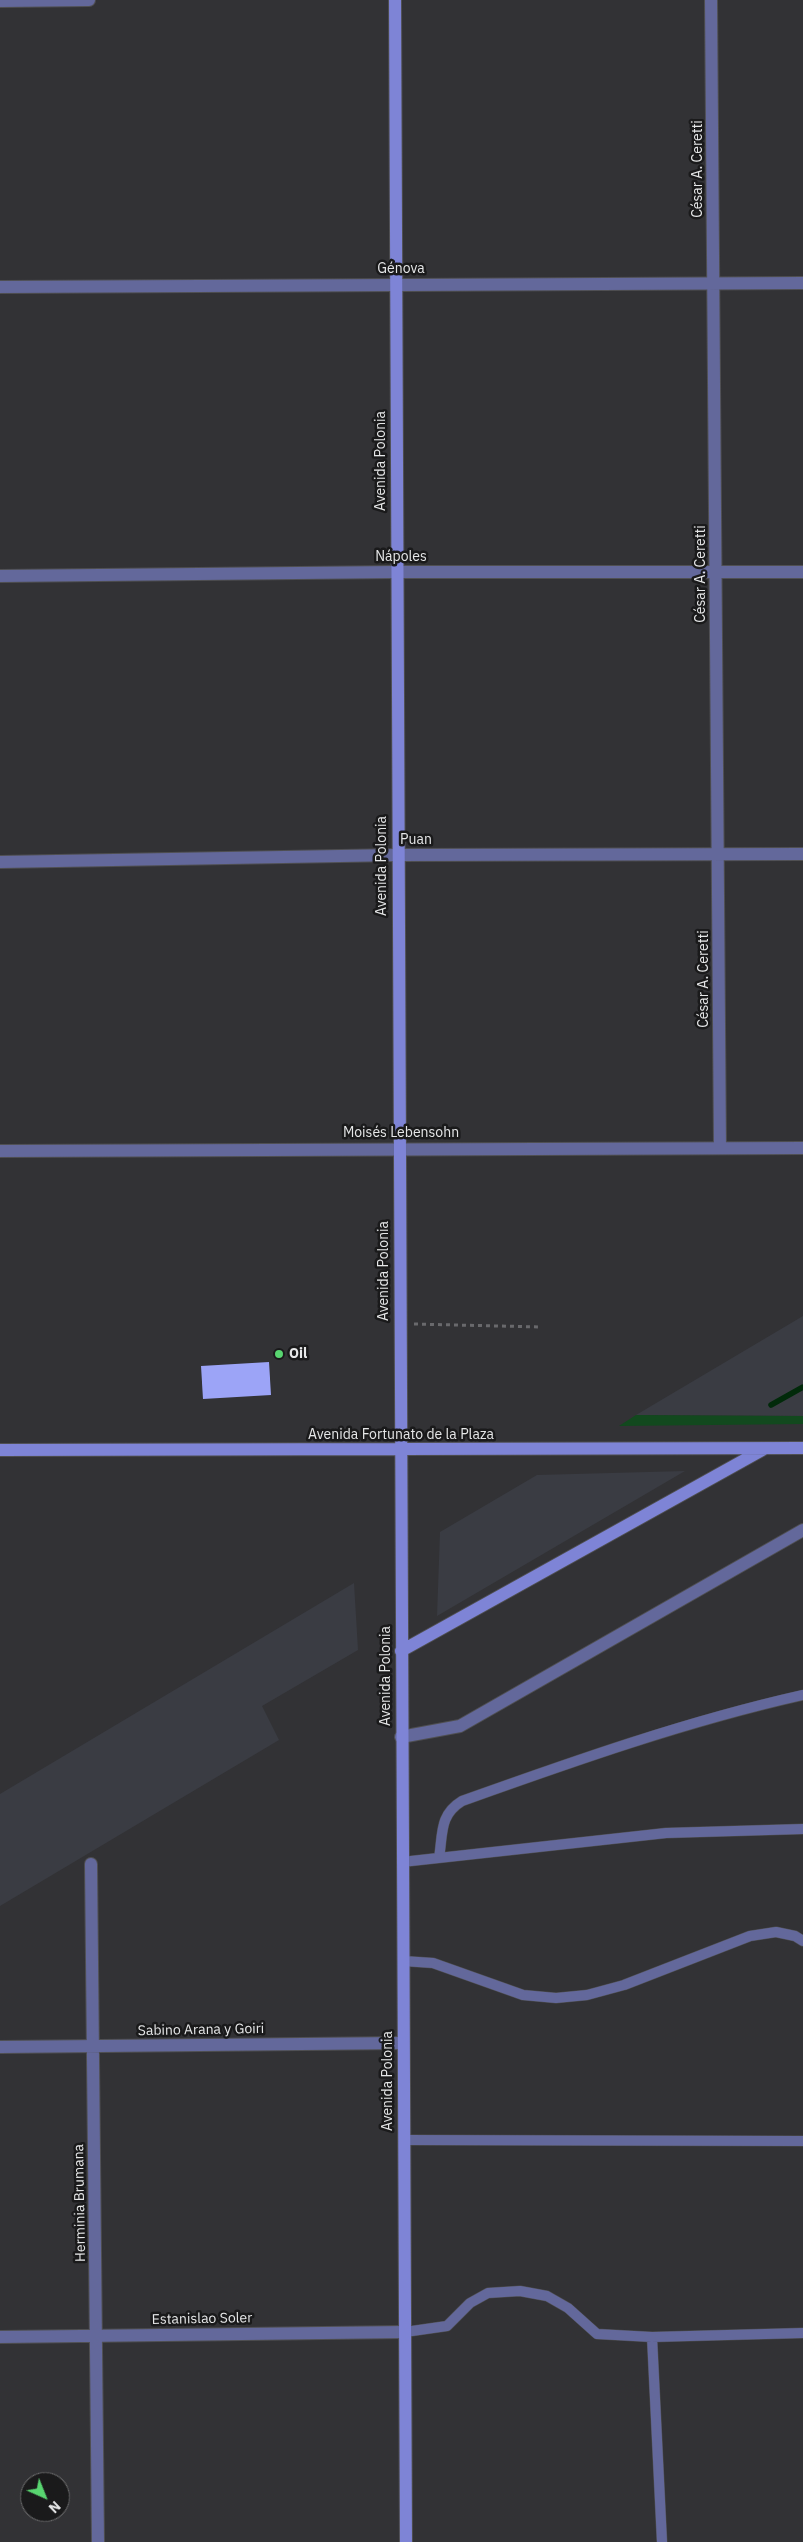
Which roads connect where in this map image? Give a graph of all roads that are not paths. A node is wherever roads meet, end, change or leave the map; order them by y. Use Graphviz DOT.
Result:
graph roads {
  1 [pos="89,0"];
  2 [pos="394,0"];
  3 [pos="711,0"];
  4 [pos="0,1"];
  5 [pos="714,282"];
  6 [pos="803,283"];
  7 [pos="396,284"];
  8 [pos="0,287"];
  9 [pos="396,572"];
  10 [pos="716,572"];
  11 [pos="803,572"];
  12 [pos="0,576"];
  13 [pos="718,853"];
  14 [pos="803,854"];
  15 [pos="397,855"];
  16 [pos="0,862"];
  17 [pos="398,1148"];
  18 [pos="720,1148"];
  19 [pos="803,1148"];
  20 [pos="0,1151"];
  21 [pos="766,1448"];
  22 [pos="803,1448"];
  23 [pos="0,1450"];
  24 [pos="400,1450"];
  25 [pos="803,1530"];
  26 [pos="401,1651"];
  27 [pos="803,1695"];
  28 [pos="401,1737"];
  29 [pos="803,1829"];
  30 [pos="439,1858"];
  31 [pos="402,1862"];
  32 [pos="91,1864"];
  33 [pos="803,1941"];
  34 [pos="403,1961"];
  35 [pos="403,2043"];
  36 [pos="93,2046"];
  37 [pos="0,2047"];
  38 [pos="404,2140"];
  39 [pos="803,2141"];
  40 [pos="405,2332"];
  41 [pos="803,2333"];
  42 [pos="96,2336"];
  43 [pos="0,2337"];
  44 [pos="652,2337"];
  45 [pos="98,2542"];
  46 [pos="406,2542"];
  47 [pos="662,2542"];
  1 -- 4 [label="street"];
  2 -- 7 [label="main road, Avenida Polonia"];
  3 -- 5 [label="street, César A. Ceretti"];
  5 -- 6 [label="street, Génova"];
  5 -- 7 [label="street, Génova"];
  5 -- 10 [label="street, César A. Ceretti"];
  7 -- 8 [label="street, Génova"];
  7 -- 9 [label="main road, Avenida Polonia"];
  9 -- 10 [label="street, Nápoles"];
  9 -- 12 [label="street, Nápoles"];
  9 -- 15 [label="main road, Avenida Polonia"];
  10 -- 11 [label="street, Nápoles"];
  10 -- 13 [label="street, César A. Ceretti"];
  13 -- 14 [label="street, Puan"];
  13 -- 15 [label="street, Puan"];
  13 -- 18 [label="street, César A. Ceretti"];
  15 -- 16 [label="street, Puan"];
  15 -- 17 [label="main road, Avenida Polonia"];
  17 -- 18 [label="street, Moisés Lebensohn"];
  17 -- 20 [label="street, Moisés Lebensohn"];
  17 -- 24 [label="main road, Avenida Polonia"];
  18 -- 19 [label="street, Moisés Lebensohn"];
  21 -- 22 [label="main road, Avenida Fortunato de la Plaza"];
  21 -- 24 [label="main road, Avenida Fortunato de la Plaza"];
  21 -- 26 [label="main road"];
  23 -- 24 [label="main road, Avenida Fortunato de la Plaza"];
  24 -- 26 [label="main road, Avenida Polonia"];
  25 -- 28 [label="street"];
  26 -- 28 [label="main road, Avenida Polonia"];
  27 -- 30 [label="lane"];
  28 -- 31 [label="main road, Avenida Polonia"];
  29 -- 30 [label="lane"];
  30 -- 31 [label="lane"];
  31 -- 34 [label="main road, Avenida Polonia"];
  32 -- 36 [label="street, Herminia Brumana"];
  33 -- 34 [label="lane"];
  34 -- 35 [label="main road, Avenida Polonia"];
  35 -- 36 [label="street, Sabino Arana y Goiri"];
  35 -- 38 [label="main road, Avenida Polonia"];
  36 -- 37 [label="street, Sabino Arana y Goiri"];
  36 -- 42 [label="street, Herminia Brumana"];
  38 -- 39 [label="lane"];
  38 -- 40 [label="main road, Avenida Polonia"];
  40 -- 42 [label="street, Estanislao Soler"];
  40 -- 44 [label="lane"];
  40 -- 46 [label="main road, Avenida Polonia"];
  41 -- 44 [label="lane"];
  42 -- 43 [label="street, Estanislao Soler"];
  42 -- 45 [label="street, Herminia Brumana"];
  44 -- 47 [label="lane"];
}
